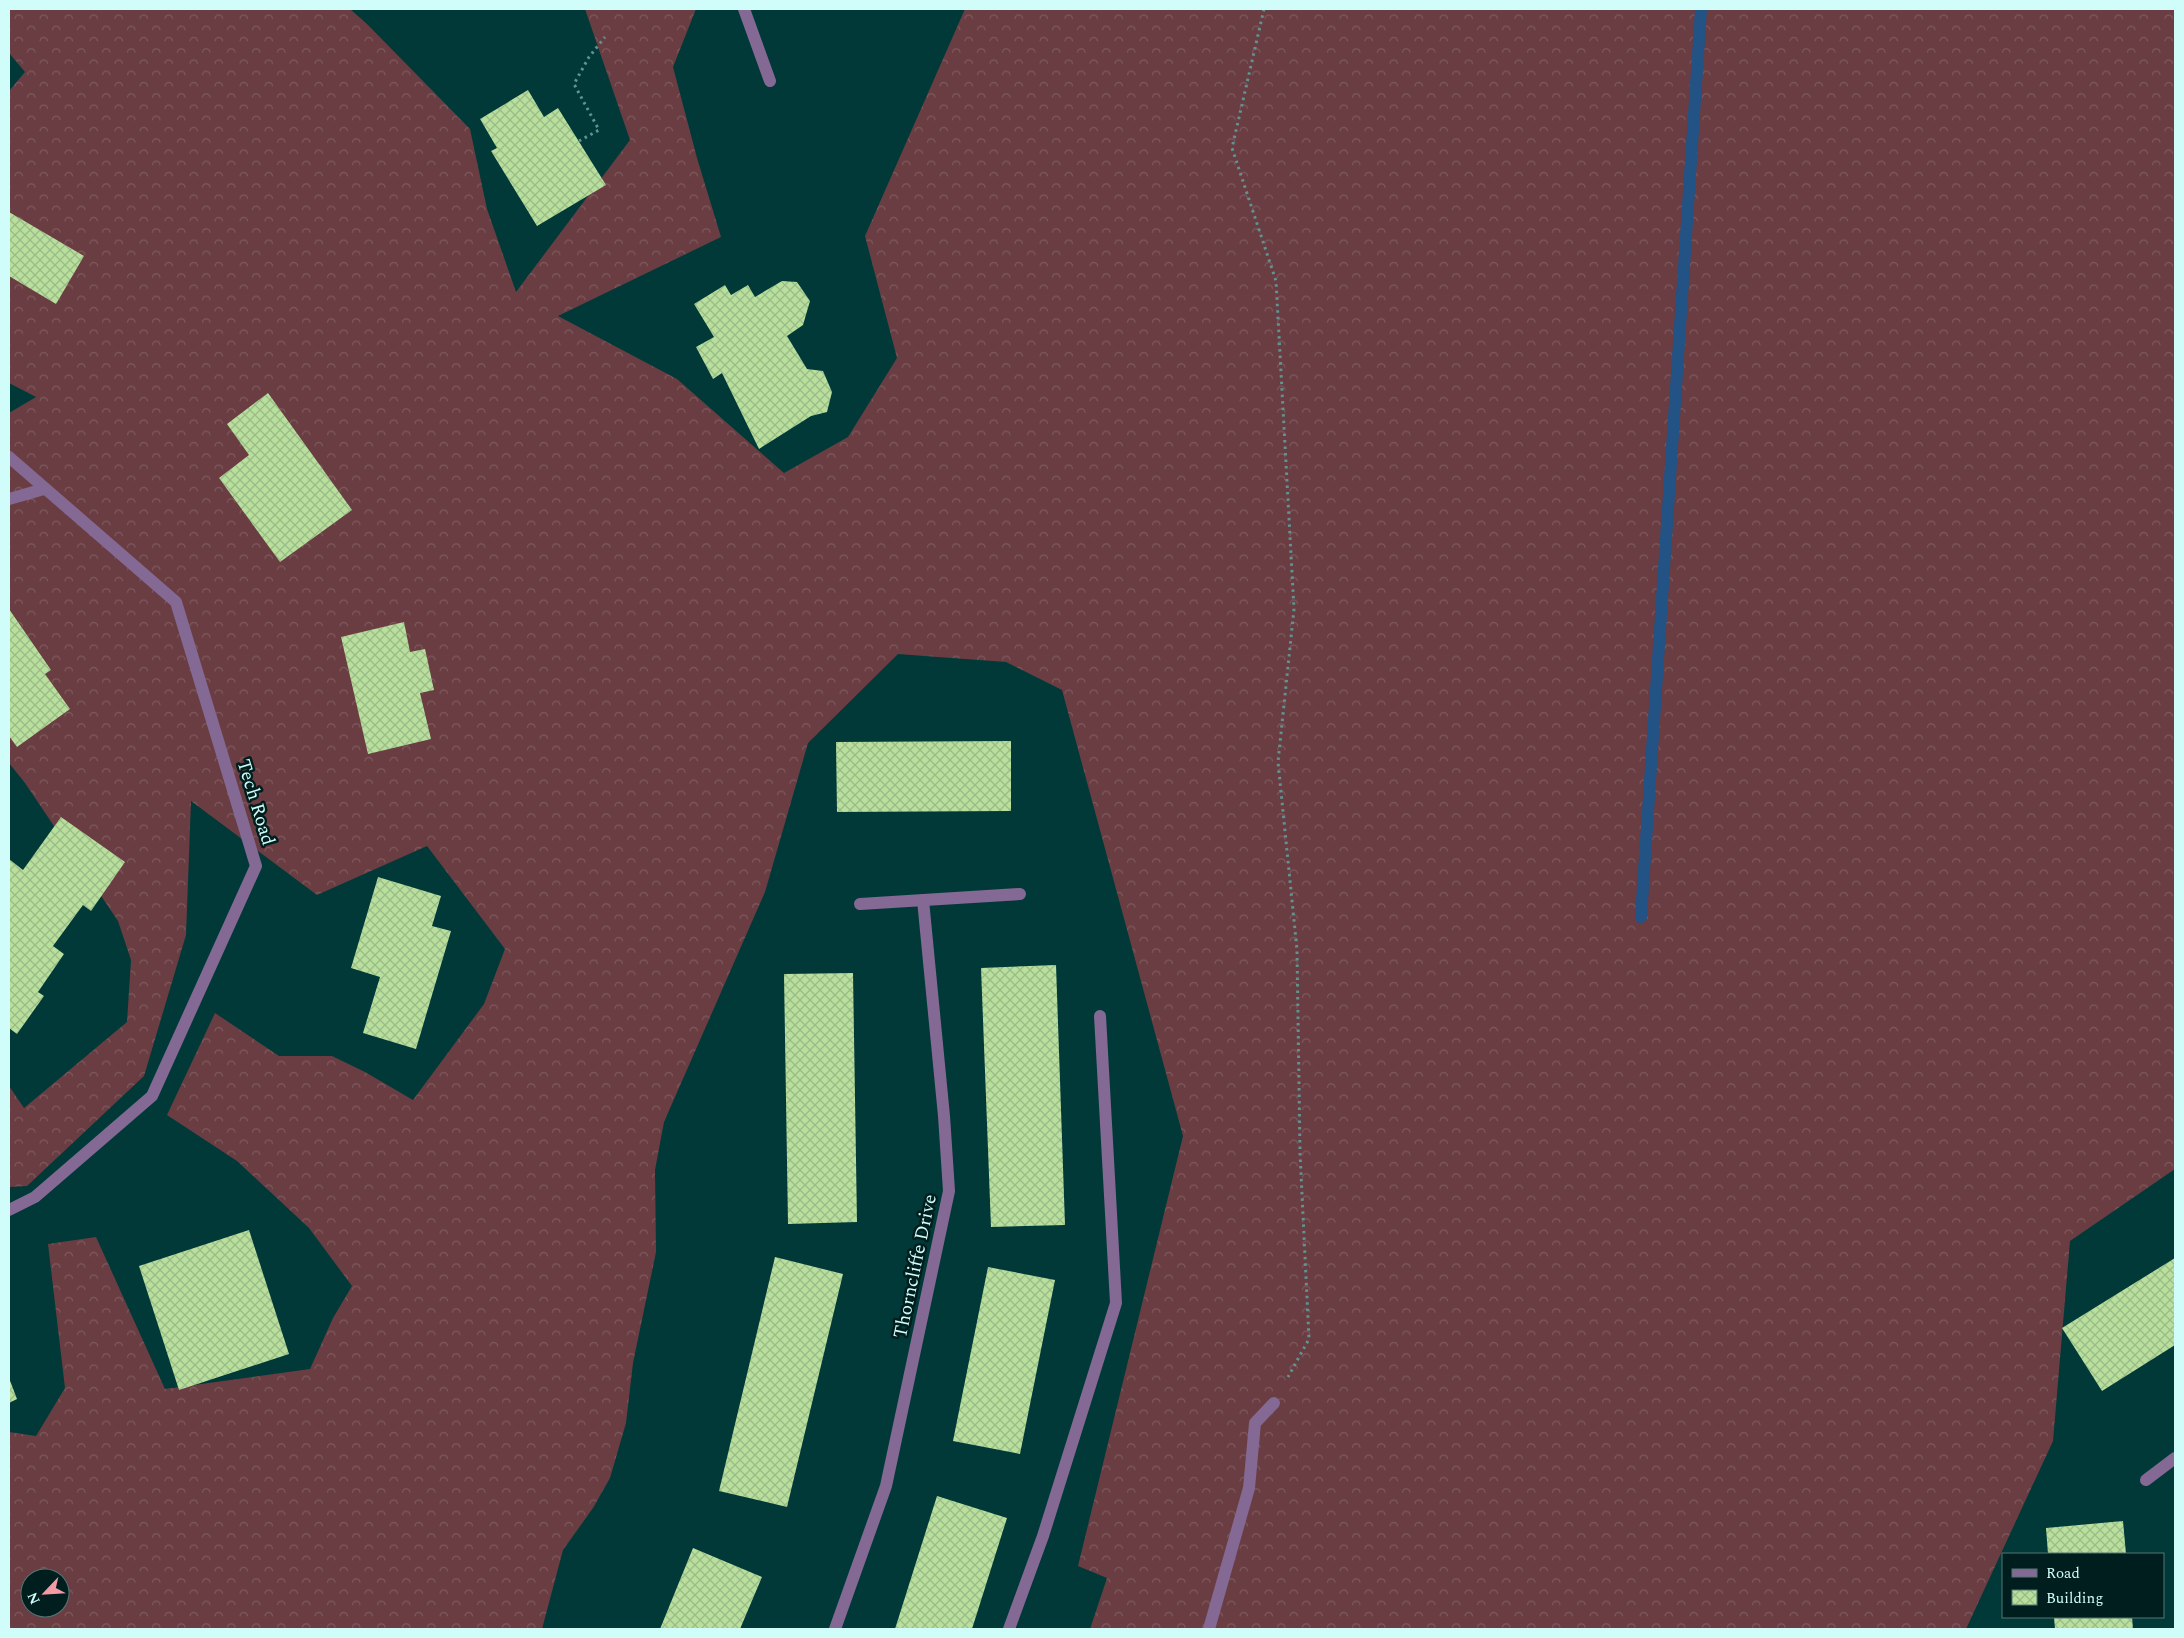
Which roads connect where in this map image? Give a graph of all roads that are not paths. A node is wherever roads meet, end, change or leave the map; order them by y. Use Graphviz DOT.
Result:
graph roads {
  1 [pos="744,9"];
  2 [pos="770,80"];
  3 [pos="9,457"];
  4 [pos="44,489"];
  5 [pos="9,499"];
  6 [pos="1020,894"];
  7 [pos="923,900"];
  8 [pos="860,904"];
  9 [pos="1100,1016"];
  10 [pos="9,1210"];
  11 [pos="1274,1404"];
  12 [pos="2175,1458"];
  13 [pos="2146,1480"];
  14 [pos="835,1629"];
  15 [pos="1009,1629"];
  16 [pos="1209,1629"];
  1 -- 2 [label="street"];
  3 -- 4 [label="street, Tech Road"];
  4 -- 5 [label="street"];
  4 -- 10 [label="street, Tech Road"];
  6 -- 7 [label="street"];
  7 -- 8 [label="street"];
  7 -- 14 [label="street, Thorncliffe Drive"];
  9 -- 15 [label="street"];
  11 -- 16 [label="street"];
  12 -- 13 [label="street"];
}
